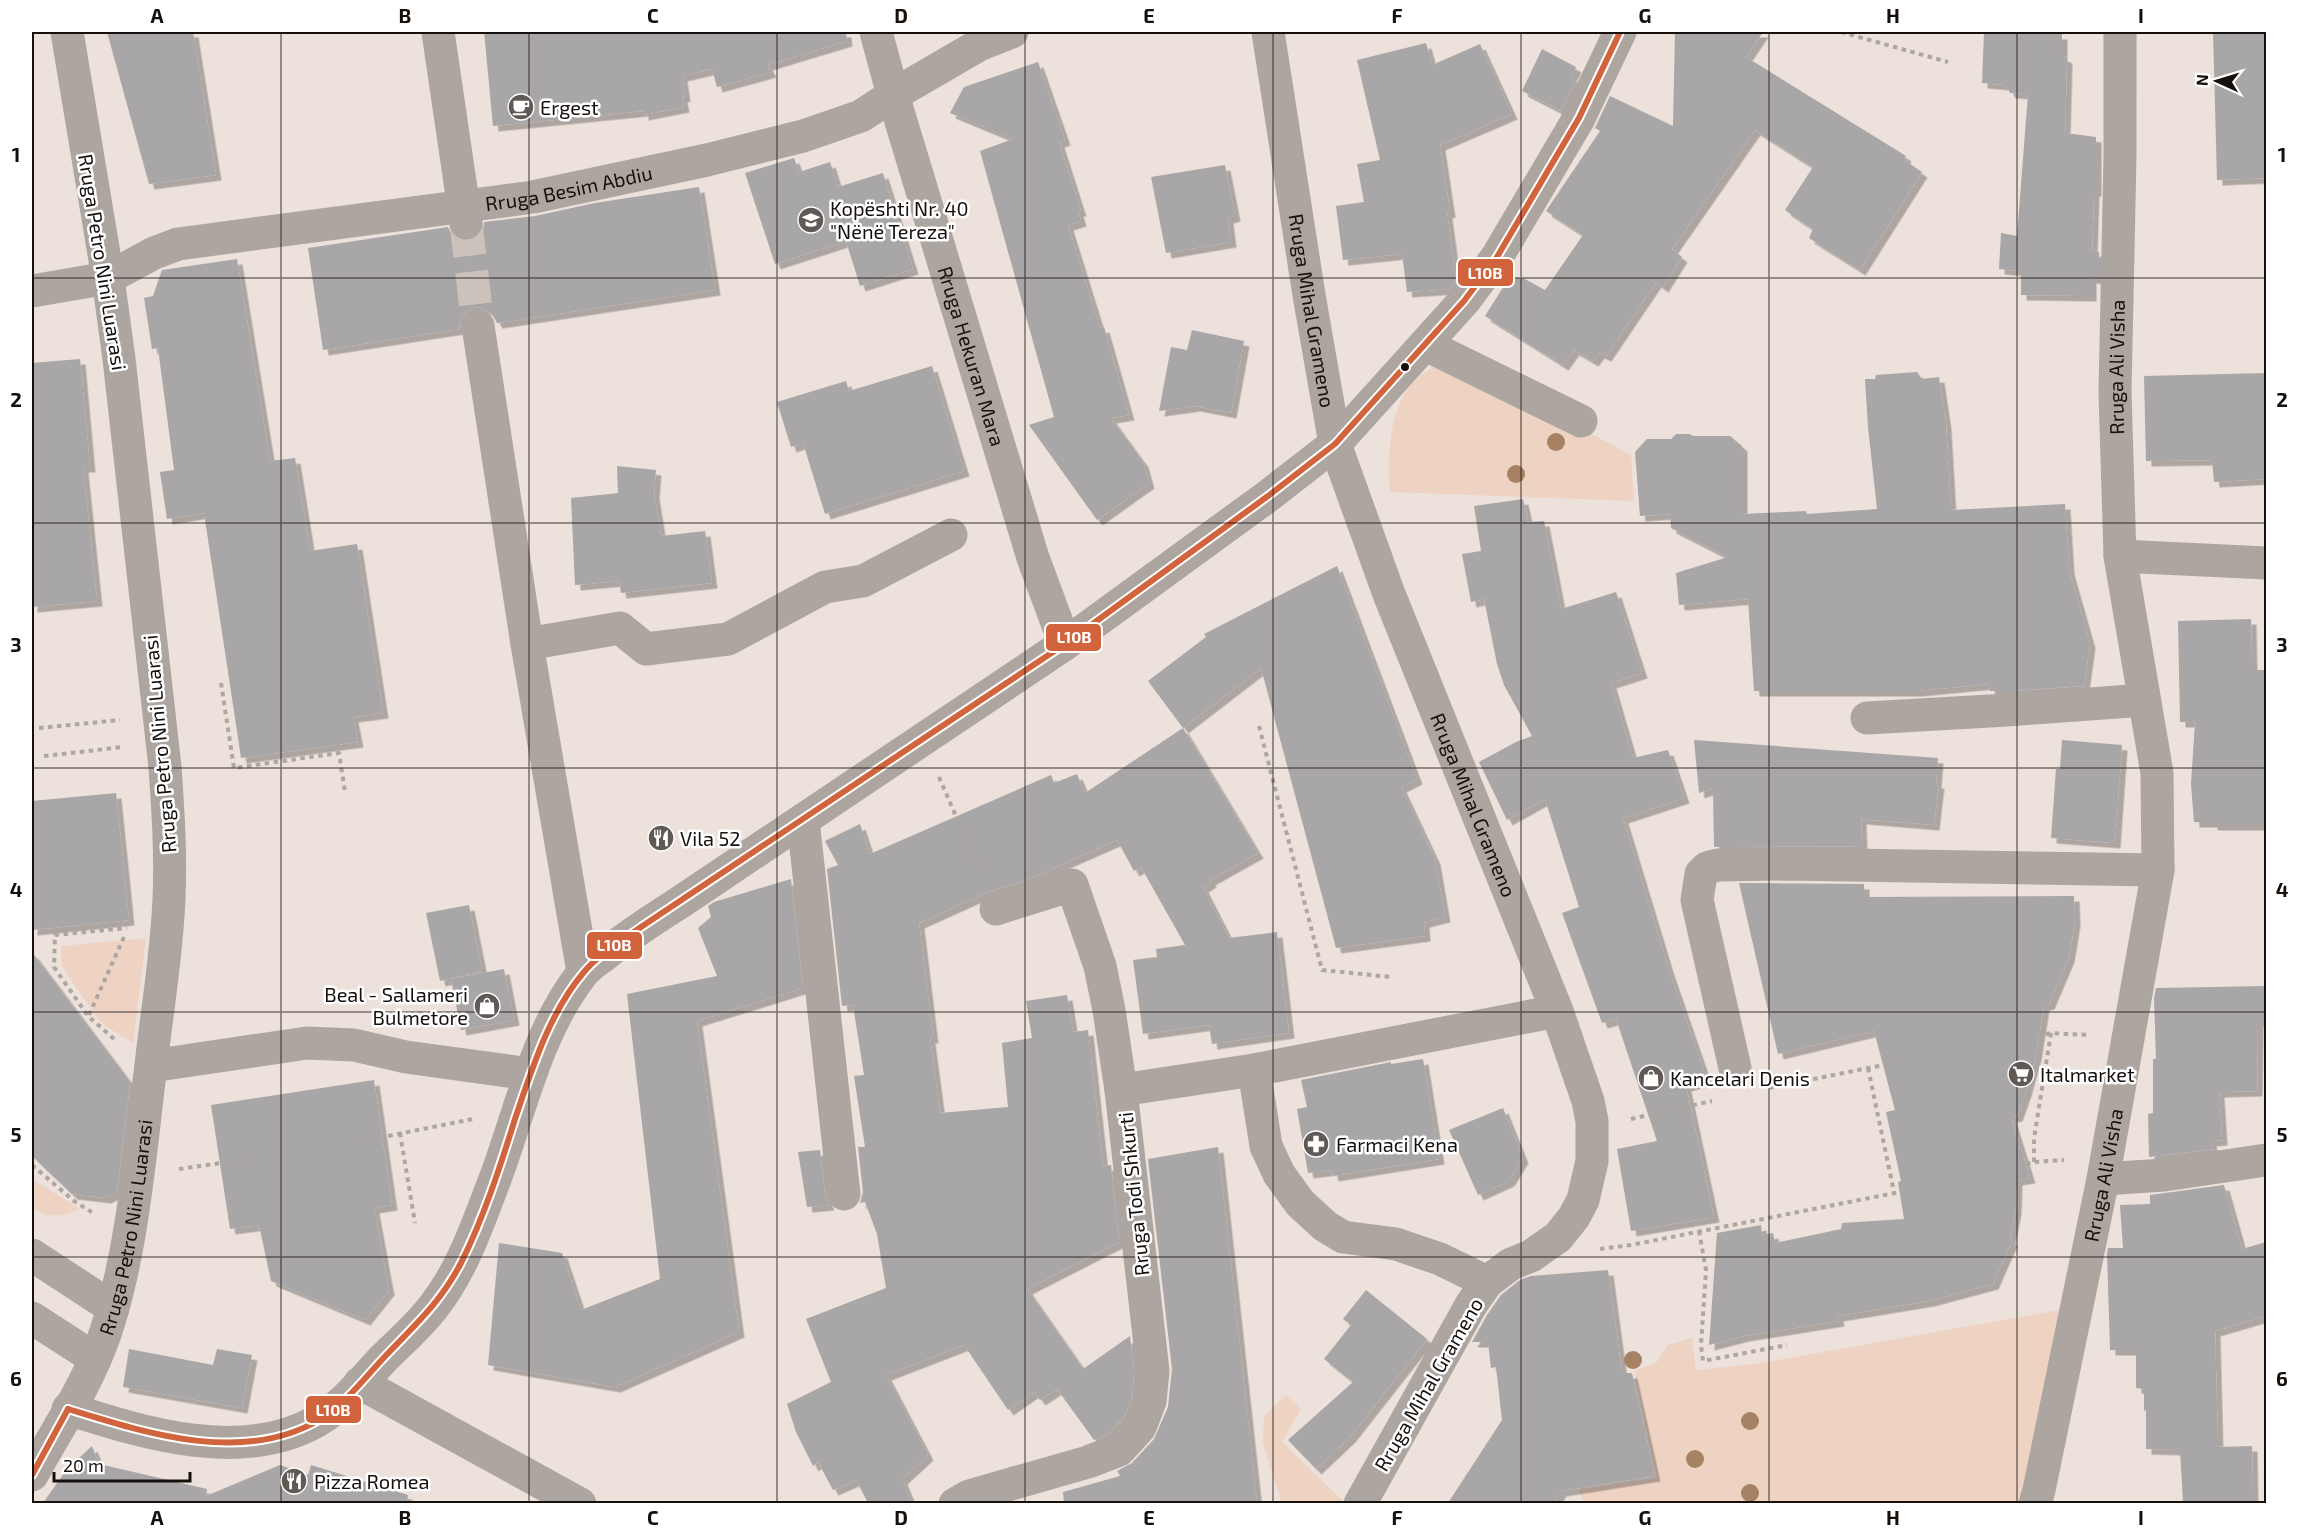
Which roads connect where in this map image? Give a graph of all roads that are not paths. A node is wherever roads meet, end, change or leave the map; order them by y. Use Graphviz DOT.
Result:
graph roads {
  1 [pos="67,32"];
  2 [pos="438,32"];
  3 [pos="876,32"];
  4 [pos="1012,32"];
  5 [pos="1268,32"];
  6 [pos="1620,32"];
  7 [pos="2120,32"];
  8 [pos="892,95"];
  9 [pos="465,215"];
  10 [pos="108,278"];
  11 [pos="32,291"];
  12 [pos="478,326"];
  13 [pos="1426,345"];
  14 [pos="1581,421"];
  15 [pos="1335,444"];
  16 [pos="951,536"];
  17 [pos="2120,556"];
  18 [pos="2266,563"];
  19 [pos="527,644"];
  20 [pos="1065,644"];
  21 [pos="2144,700"];
  22 [pos="1867,718"];
  23 [pos="803,820"];
  24 [pos="2158,870"];
  25 [pos="996,909"];
  26 [pos="583,972"];
  27 [pos="1557,1011"];
  28 [pos="151,1066"];
  29 [pos="1735,1068"];
  30 [pos="1254,1071"];
  31 [pos="530,1074"];
  32 [pos="1121,1090"];
  33 [pos="2266,1160"];
  34 [pos="2103,1179"];
  35 [pos="844,1194"];
  36 [pos="32,1255"];
  37 [pos="1487,1282"];
  38 [pos="113,1308"];
  39 [pos="32,1318"];
  40 [pos="94,1358"];
  41 [pos="360,1383"];
  42 [pos="68,1409"];
  43 [pos="32,1475"];
  44 [pos="580,1503"];
  45 [pos="955,1503"];
  46 [pos="1360,1503"];
  47 [pos="2034,1503"];
  1 -- 10 [label="street, Rruga Petro Nini Luarasi"];
  2 -- 9 [label="street"];
  3 -- 8 [label="street, Rruga Hekuran Mara"];
  4 -- 8 [label="street, Rruga Besim Abdiu"];
  5 -- 15 [label="street, Rruga Mihal Grameno"];
  6 -- 13 [label="street"];
  7 -- 17 [label="street, Rruga Ali Visha"];
  8 -- 9 [label="street, Rruga Besim Abdiu"];
  8 -- 20 [label="street, Rruga Hekuran Mara"];
  9 -- 10 [label="street, Rruga Besim Abdiu"];
  10 -- 11 [label="street, Rruga Besim Abdiu"];
  10 -- 28 [label="street, Rruga Petro Nini Luarasi"];
  12 -- 19 [label="street"];
  13 -- 14 [label="street"];
  13 -- 15 [label="street"];
  15 -- 20 [label="street"];
  15 -- 27 [label="street, Rruga Mihal Grameno"];
  16 -- 19 [label="street"];
  17 -- 18 [label="street"];
  17 -- 21 [label="street, Rruga Ali Visha"];
  19 -- 26 [label="street"];
  20 -- 23 [label="street"];
  21 -- 22 [label="street"];
  21 -- 24 [label="street, Rruga Ali Visha"];
  23 -- 26 [label="street"];
  23 -- 35 [label="street"];
  24 -- 29 [label="street"];
  24 -- 34 [label="street, Rruga Ali Visha"];
  25 -- 32 [label="street"];
  26 -- 31 [label="street"];
  27 -- 30 [label="street, Rruga Todi Shkurti"];
  27 -- 37 [label="street, Rruga Mihal Grameno"];
  28 -- 31 [label="street"];
  28 -- 38 [label="street, Rruga Petro Nini Luarasi"];
  30 -- 32 [label="street, Rruga Todi Shkurti"];
  30 -- 37 [label="street"];
  31 -- 41 [label="street"];
  32 -- 45 [label="street, Rruga Todi Shkurti"];
  33 -- 34 [label="street"];
  34 -- 47 [label="street, Rruga Ali Visha"];
  36 -- 38 [label="street"];
  37 -- 46 [label="street, Rruga Mihal Grameno"];
  38 -- 40 [label="street, Rruga Petro Nini Luarasi"];
  39 -- 40 [label="street"];
  40 -- 42 [label="street, Rruga Petro Nini Luarasi"];
  41 -- 42 [label="street"];
  41 -- 44 [label="street"];
  42 -- 43 [label="street, Rruga Petro Nini Luarasi"];
}
